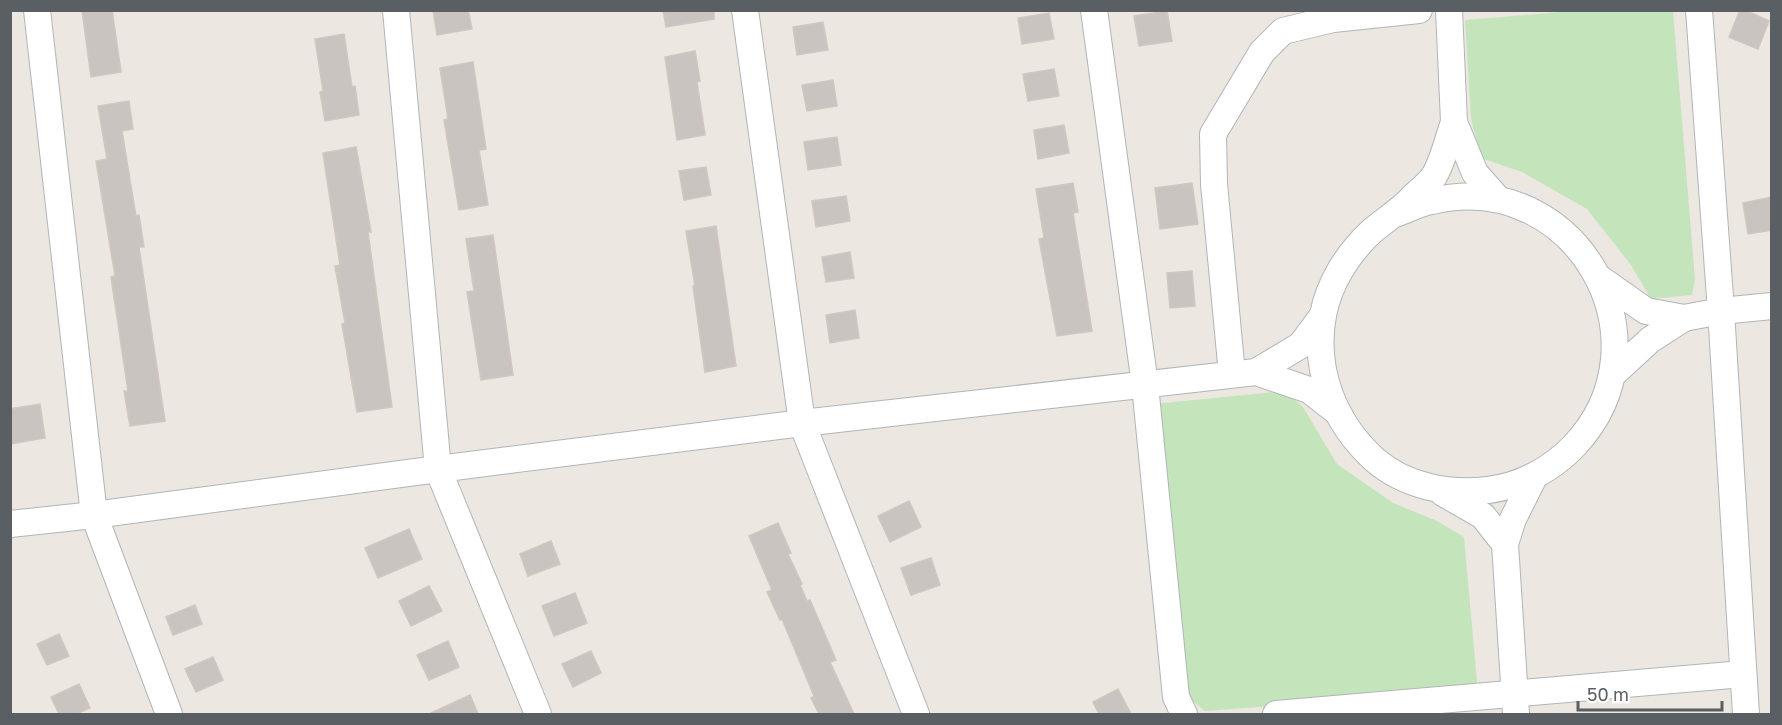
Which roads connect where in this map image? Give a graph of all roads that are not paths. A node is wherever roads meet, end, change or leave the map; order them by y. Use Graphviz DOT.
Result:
graph roads {
  1 [pos="37,10"];
  2 [pos="396,10"];
  3 [pos="745,10"];
  4 [pos="1094,10"];
  5 [pos="1419,10"];
  6 [pos="1449,10"];
  7 [pos="1699,10"];
  8 [pos="1454,122"];
  9 [pos="1498,200"];
  10 [pos="1398,213"];
  11 [pos="1599,278"];
  12 [pos="1772,306"];
  13 [pos="1721,311"];
  14 [pos="1323,314"];
  15 [pos="1684,318"];
  16 [pos="1244,373"];
  17 [pos="1612,375"];
  18 [pos="1144,385"];
  19 [pos="1336,411"];
  20 [pos="802,423"];
  21 [pos="438,469"];
  22 [pos="1534,477"];
  23 [pos="1438,489"];
  24 [pos="94,515"];
  25 [pos="10,524"];
  26 [pos="1505,544"];
  27 [pos="1743,674"];
  28 [pos="1515,704"];
  29 [pos="1307,713"];
  30 [pos="169,714"];
  31 [pos="538,714"];
  32 [pos="916,714"];
  33 [pos="1184,714"];
  34 [pos="1276,714"];
  35 [pos="1746,714"];
  1 -- 24 [label="street"];
  2 -- 21 [label="street"];
  3 -- 20 [label="street"];
  4 -- 18 [label="street"];
  5 -- 16 [label="street"];
  6 -- 8 [label="street"];
  7 -- 13 [label="street"];
  8 -- 9 [label="street"];
  8 -- 10 [label="street"];
  9 -- 10 [label="street"];
  9 -- 11 [label="street"];
  10 -- 14 [label="street"];
  11 -- 15 [label="street"];
  11 -- 17 [label="street"];
  12 -- 13 [label="street"];
  13 -- 15 [label="street"];
  13 -- 27 [label="street"];
  14 -- 16 [label="street"];
  14 -- 19 [label="street"];
  15 -- 17 [label="street"];
  16 -- 18 [label="street"];
  16 -- 19 [label="street"];
  17 -- 22 [label="street"];
  18 -- 20 [label="street"];
  18 -- 33 [label="street"];
  19 -- 23 [label="street"];
  20 -- 21 [label="street"];
  20 -- 32 [label="street"];
  21 -- 24 [label="street"];
  21 -- 31 [label="street"];
  22 -- 23 [label="street"];
  22 -- 26 [label="street"];
  23 -- 26 [label="street"];
  24 -- 25 [label="street"];
  24 -- 30 [label="street"];
  26 -- 28 [label="street"];
  27 -- 28 [label="street"];
  27 -- 35 [label="street"];
  28 -- 29 [label="street"];
  29 -- 34 [label="street"];
}
